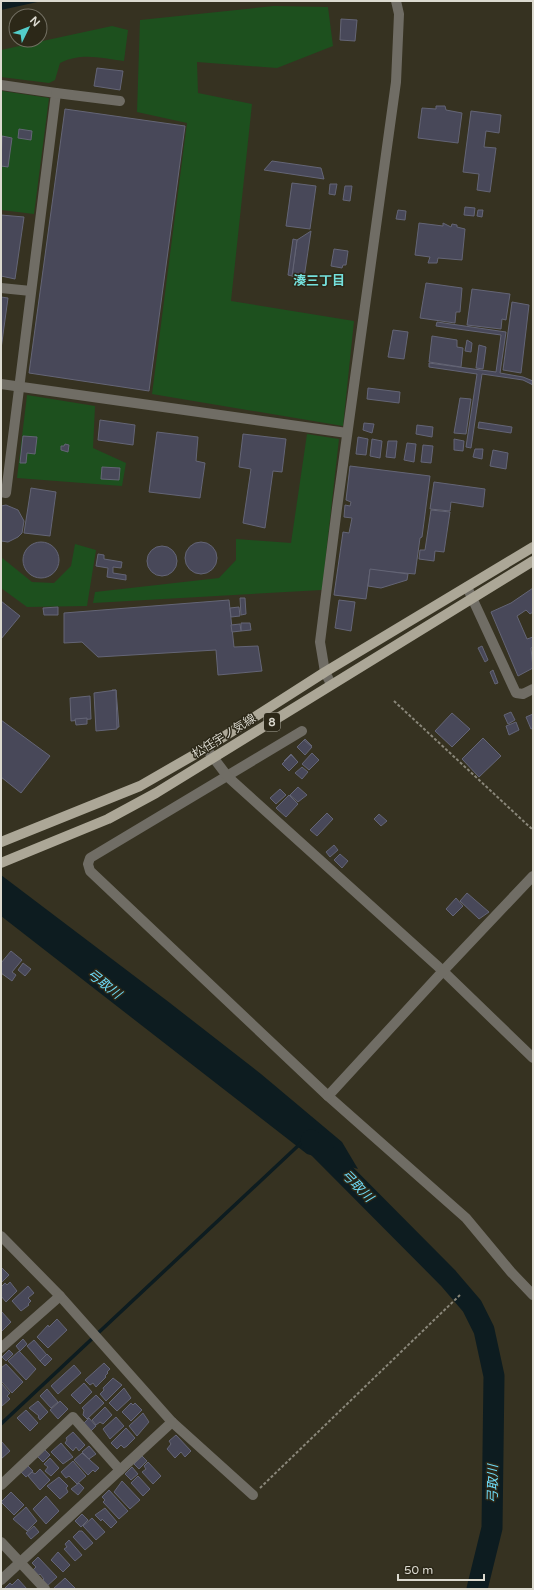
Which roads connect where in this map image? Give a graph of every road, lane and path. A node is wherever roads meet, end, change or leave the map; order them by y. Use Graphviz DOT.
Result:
graph roads {
  1 [pos="396,1"];
  2 [pos="1,85"];
  3 [pos="56,93"];
  4 [pos="120,101"];
  5 [pos="1,288"];
  6 [pos="31,291"];
  7 [pos="1,384"];
  8 [pos="20,387"];
  9 [pos="347,433"];
  10 [pos="1,492"];
  11 [pos="533,547"];
  12 [pos="533,561"];
  13 [pos="467,587"];
  14 [pos="474,598"];
  15 [pos="325,672"];
  16 [pos="331,684"];
  17 [pos="533,689"];
  18 [pos="394,701"];
  19 [pos="302,731"];
  20 [pos="206,748"];
  21 [pos="214,758"];
  22 [pos="228,777"];
  23 [pos="533,830"];
  24 [pos="1,842"];
  25 [pos="1,863"];
  26 [pos="533,876"];
  27 [pos="443,971"];
  28 [pos="533,1058"];
  29 [pos="328,1096"];
  30 [pos="1,1236"];
  31 [pos="460,1295"];
  32 [pos="533,1295"];
  33 [pos="60,1296"];
  34 [pos="1,1348"];
  35 [pos="172,1422"];
  36 [pos="120,1470"];
  37 [pos="1,1485"];
  38 [pos="253,1495"];
  39 [pos="1,1542"];
  40 [pos="20,1562"];
  41 [pos="1,1580"];
  42 [pos="45,1589"];
  1 -- 9 [label="street"];
  2 -- 3 [label="street"];
  3 -- 4 [label="street"];
  3 -- 6 [label="street"];
  5 -- 6 [label="street"];
  6 -- 8 [label="street"];
  7 -- 8 [label="street"];
  8 -- 9 [label="street"];
  8 -- 10 [label="street"];
  9 -- 15 [label="street"];
  11 -- 13 [label="main road, 松任宇ノ気線 / 8"];
  12 -- 14 [label="main road, 松任宇ノ気線 / 8"];
  13 -- 14 [label="street"];
  13 -- 15 [label="main road, 松任宇ノ気線 / 8"];
  14 -- 16 [label="main road, 松任宇ノ気線 / 8"];
  14 -- 17 [label="street"];
  15 -- 16 [label="street"];
  15 -- 20 [label="main road, 松任宇ノ気線 / 8"];
  16 -- 21 [label="main road, 松任宇ノ気線 / 8"];
  18 -- 23 [label="path"];
  19 -- 22 [label="street"];
  20 -- 21 [label="street"];
  20 -- 24 [label="main road, 松任宇ノ気線 / 8"];
  21 -- 22 [label="street"];
  21 -- 25 [label="main road, 松任宇ノ気線 / 8"];
  22 -- 27 [label="street"];
  22 -- 29 [label="street"];
  26 -- 27 [label="street"];
  27 -- 28 [label="street"];
  27 -- 29 [label="street"];
  29 -- 32 [label="street"];
  30 -- 33 [label="street"];
  31 -- 38 [label="path"];
  33 -- 34 [label="street"];
  33 -- 35 [label="street"];
  35 -- 36 [label="street"];
  35 -- 38 [label="street"];
  36 -- 37 [label="street"];
  36 -- 40 [label="street"];
  39 -- 40 [label="street"];
  40 -- 41 [label="street"];
  40 -- 42 [label="street"];
}
